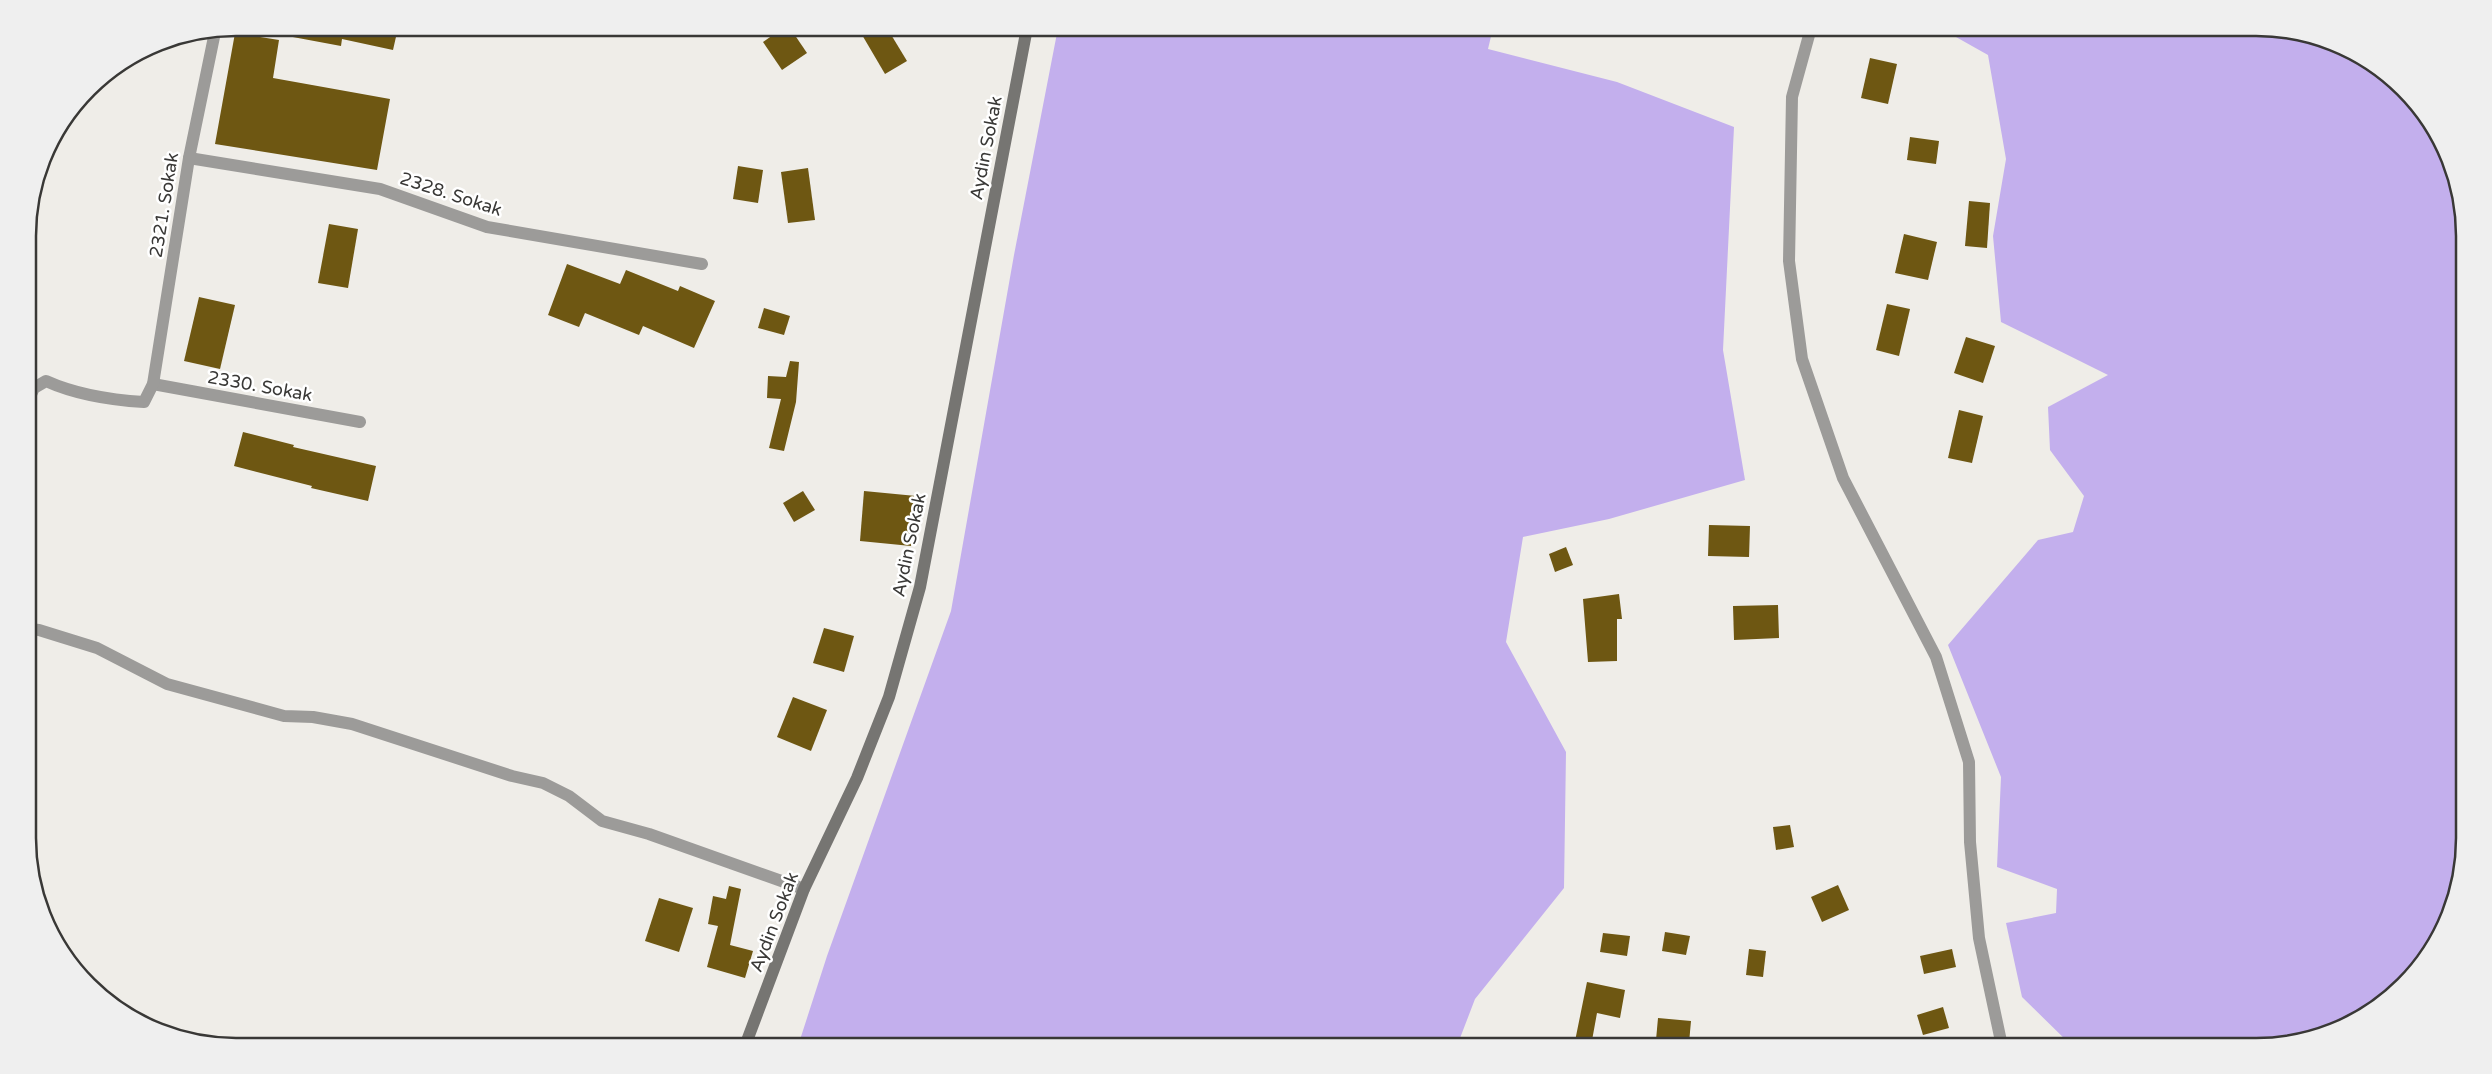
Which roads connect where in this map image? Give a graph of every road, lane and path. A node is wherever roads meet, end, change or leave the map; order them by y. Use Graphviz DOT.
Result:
graph roads {
  1 [pos="1025,36"];
  2 [pos="1809,36"];
  3 [pos="214,38"];
  4 [pos="189,158"];
  5 [pos="702,264"];
  6 [pos="153,384"];
  7 [pos="36,387"];
  8 [pos="360,422"];
  9 [pos="36,630"];
  10 [pos="804,889"];
  11 [pos="748,1038"];
  12 [pos="2000,1038"];
  1 -- 10 [label="street, Aydin Sokak"];
  2 -- 12 [label="street"];
  3 -- 4 [label="street, 2321. Sokak"];
  4 -- 5 [label="street, 2328. Sokak"];
  4 -- 6 [label="street, 2321. Sokak"];
  6 -- 7 [label="street"];
  6 -- 8 [label="street, 2330. Sokak"];
  9 -- 10 [label="street"];
  10 -- 11 [label="street, Aydin Sokak"];
}
